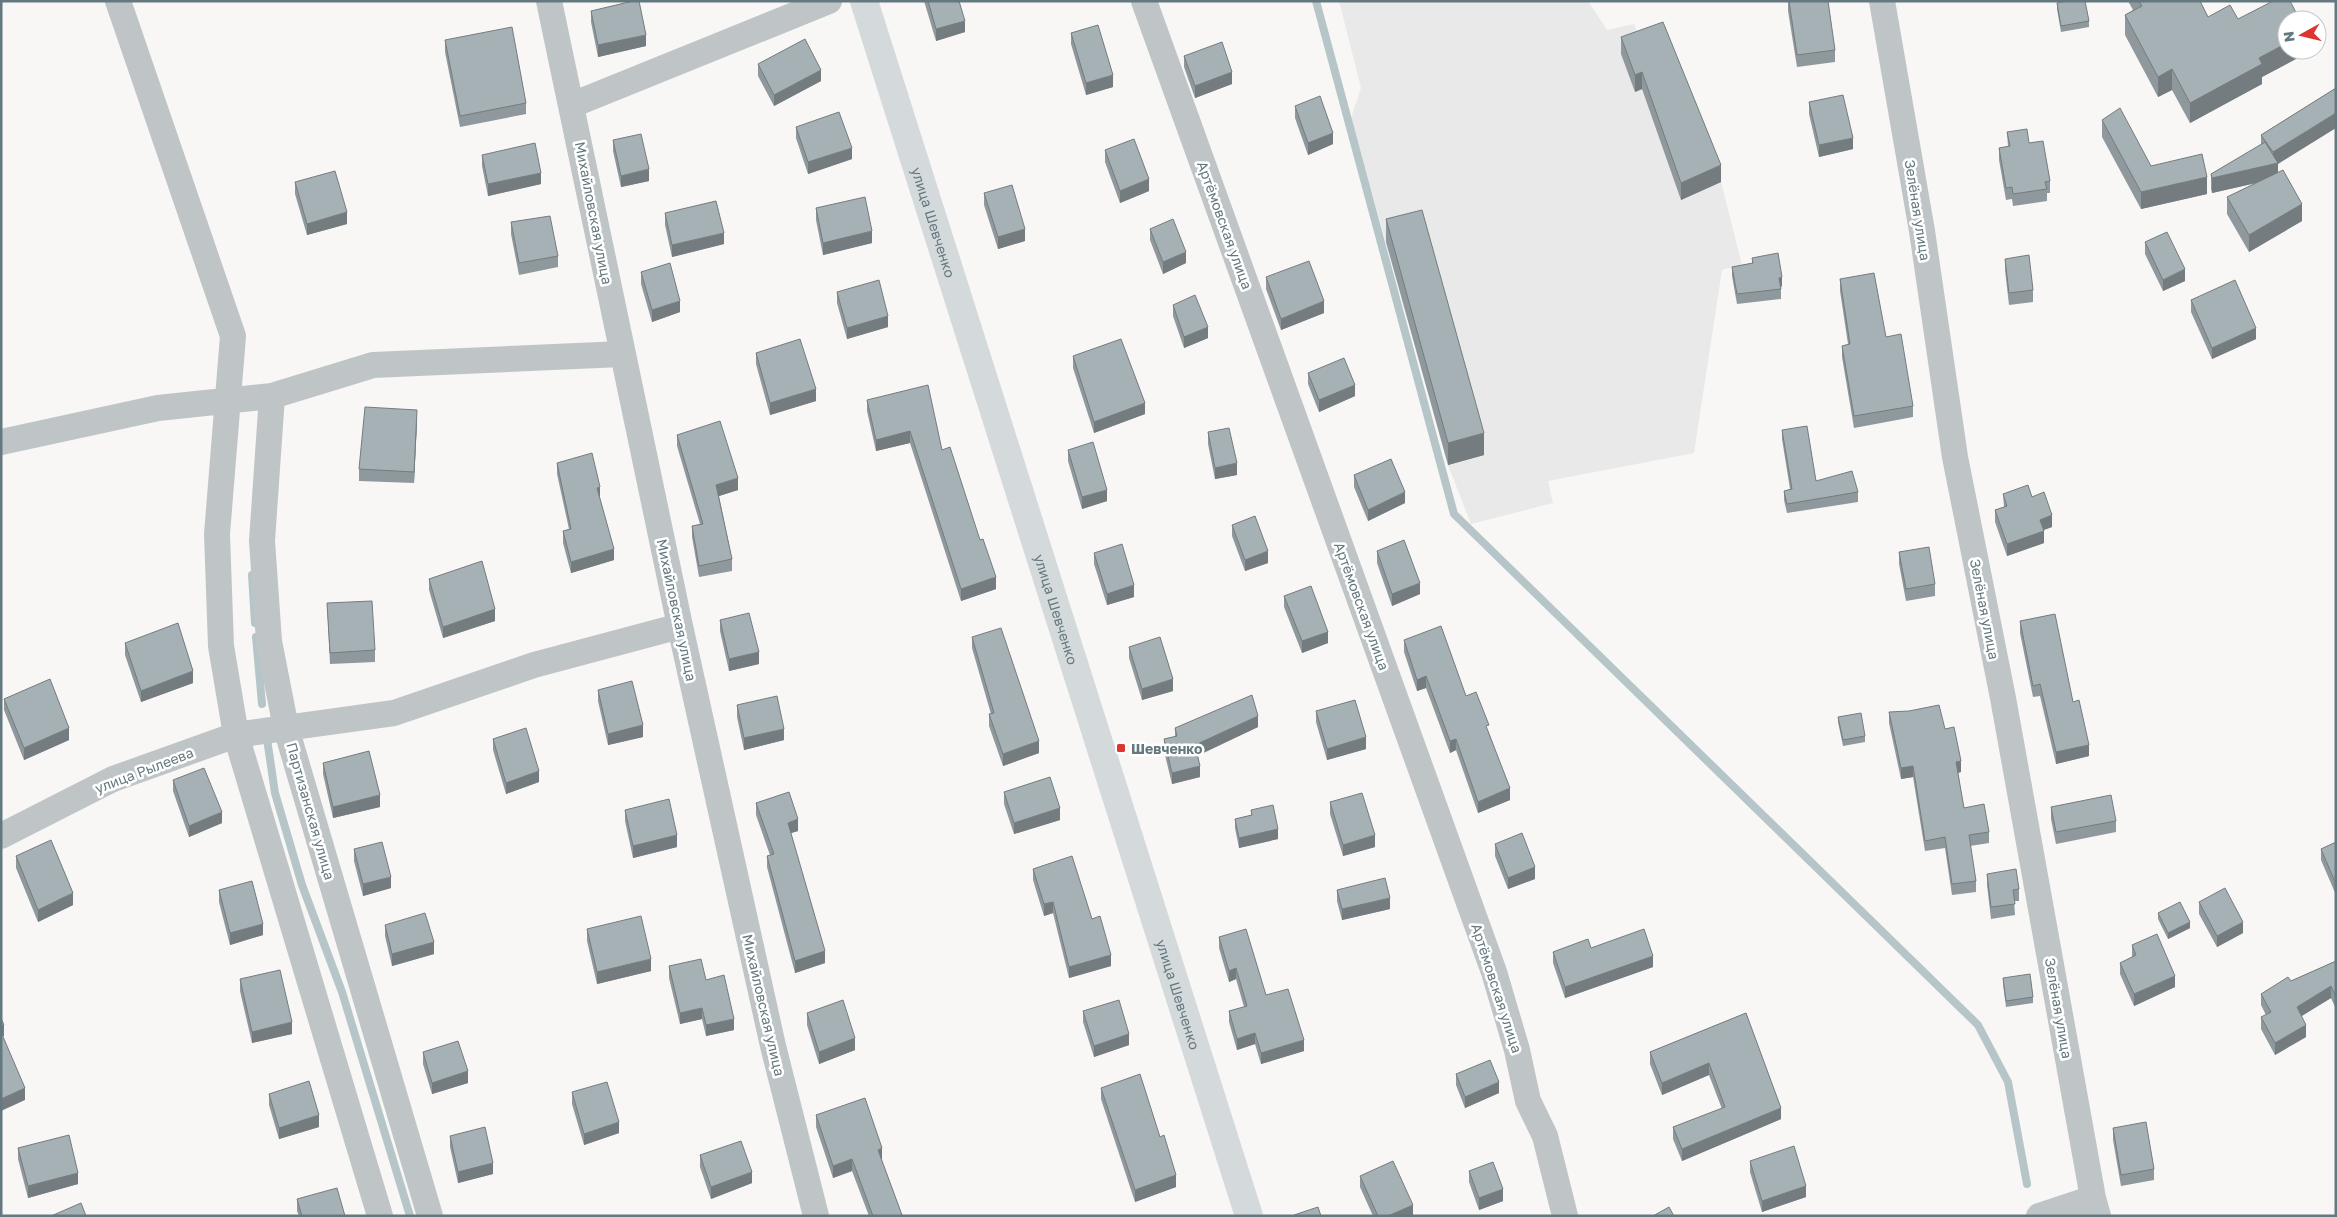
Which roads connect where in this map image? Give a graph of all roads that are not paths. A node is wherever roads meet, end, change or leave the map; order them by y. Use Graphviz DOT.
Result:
graph roads {
  1 [pos="118,1"];
  2 [pos="549,1"];
  3 [pos="829,1"];
  4 [pos="864,1"];
  5 [pos="1144,1"];
  6 [pos="1882,1"];
  7 [pos="572,105"];
  8 [pos="622,354"];
  9 [pos="272,396"];
  10 [pos="226,402"];
  11 [pos="1,442"];
  12 [pos="680,626"];
  13 [pos="286,728"];
  14 [pos="236,735"];
  15 [pos="1,836"];
  16 [pos="2096,1207"];
  17 [pos="380,1216"];
  18 [pos="430,1216"];
  19 [pos="816,1216"];
  20 [pos="1249,1216"];
  21 [pos="1565,1216"];
  22 [pos="2039,1216"];
  1 -- 10 [label="street"];
  2 -- 7 [label="street, Михайловская улица"];
  3 -- 7 [label="street"];
  4 -- 20 [label="main road, улица Шевченко"];
  5 -- 21 [label="street, Артёмовская улица"];
  6 -- 16 [label="street, Зелёная улица"];
  7 -- 8 [label="street, Михайловская улица"];
  8 -- 9 [label="street"];
  8 -- 12 [label="street, Михайловская улица"];
  9 -- 10 [label="street"];
  9 -- 13 [label="street, Партизанская улица"];
  10 -- 11 [label="street"];
  10 -- 14 [label="street"];
  12 -- 13 [label="street, улица Рылеева"];
  12 -- 19 [label="street, Михайловская улица"];
  13 -- 14 [label="street, улица Рылеева"];
  13 -- 18 [label="street, Партизанская улица"];
  14 -- 15 [label="street, улица Рылеева"];
  14 -- 17 [label="street"];
  16 -- 22 [label="street"];
}
